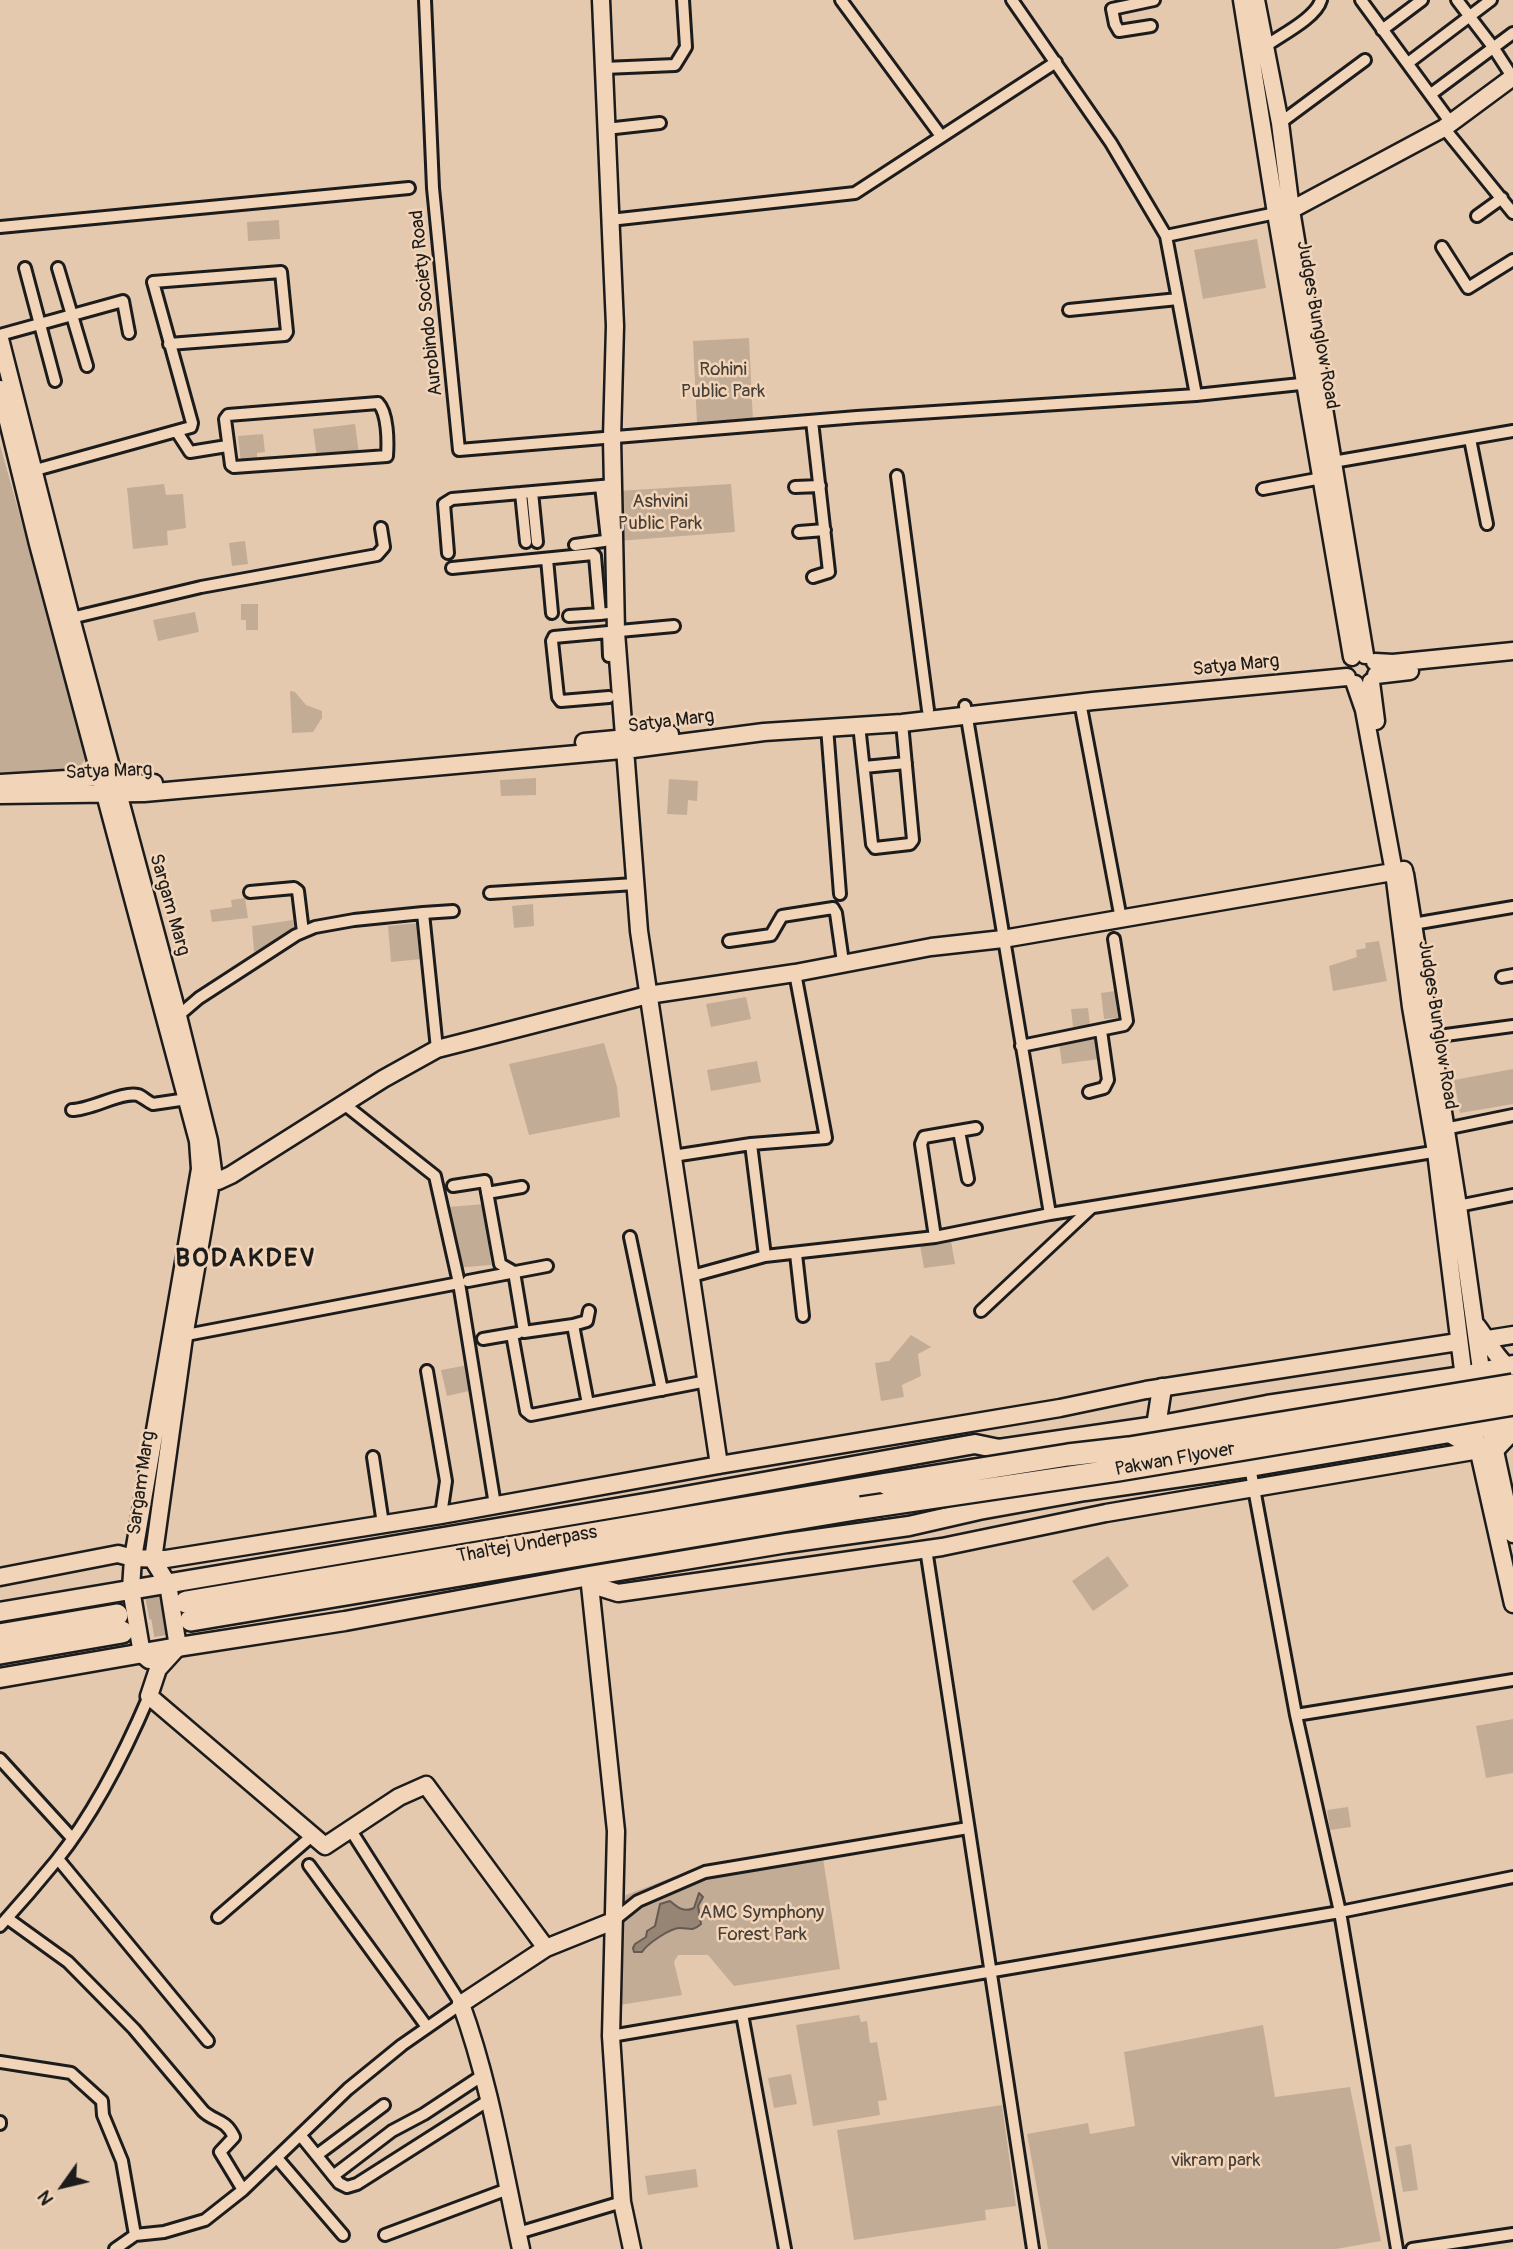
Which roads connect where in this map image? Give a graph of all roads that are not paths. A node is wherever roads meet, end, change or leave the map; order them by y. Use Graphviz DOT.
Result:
graph roads {
  1 [pos="425,0"];
  2 [pos="601,0"];
  3 [pos="683,0"];
  4 [pos="841,0"];
  5 [pos="1012,0"];
  6 [pos="1154,0"];
  7 [pos="1242,0"];
  8 [pos="1256,0"];
  9 [pos="1323,0"];
  10 [pos="1361,0"];
  11 [pos="1422,0"];
  12 [pos="1457,0"];
  13 [pos="1491,0"];
  14 [pos="1470,16"];
  15 [pos="1152,26"];
  16 [pos="1382,30"];
  17 [pos="1513,33"];
  18 [pos="1266,46"];
  19 [pos="1493,47"];
  20 [pos="1365,60"];
  21 [pos="1056,62"];
  22 [pos="1408,62"];
  23 [pos="604,68"];
  24 [pos="1513,77"];
  25 [pos="1431,94"];
  26 [pos="660,123"];
  27 [pos="1280,123"];
  28 [pos="1447,126"];
  29 [pos="606,129"];
  30 [pos="941,136"];
  31 [pos="409,188"];
  32 [pos="1502,198"];
  33 [pos="1284,212"];
  34 [pos="1513,213"];
  35 [pos="1478,216"];
  36 [pos="610,220"];
  37 [pos="0,227"];
  38 [pos="1166,236"];
  39 [pos="1442,247"];
  40 [pos="1513,260"];
  41 [pos="25,268"];
  42 [pos="58,268"];
  43 [pos="1178,299"];
  44 [pos="1069,310"];
  45 [pos="72,315"];
  46 [pos="40,324"];
  47 [pos="130,333"];
  48 [pos="0,337"];
  49 [pos="169,344"];
  50 [pos="87,366"];
  51 [pos="55,381"];
  52 [pos="1313,383"];
  53 [pos="0,389"];
  54 [pos="1196,395"];
  55 [pos="812,421"];
  56 [pos="177,432"];
  57 [pos="1513,432"];
  58 [pos="611,438"];
  59 [pos="1470,439"];
  60 [pos="227,446"];
  61 [pos="1333,462"];
  62 [pos="32,471"];
  63 [pos="897,476"];
  64 [pos="1322,478"];
  65 [pos="607,485"];
  66 [pos="820,486"];
  67 [pos="795,487"];
  68 [pos="1263,489"];
  69 [pos="527,492"];
  70 [pos="1487,524"];
  71 [pos="610,526"];
  72 [pos="381,527"];
  73 [pos="825,530"];
  74 [pos="799,532"];
  75 [pos="531,542"];
  76 [pos="575,545"];
  77 [pos="448,553"];
  78 [pos="615,558"];
  79 [pos="547,559"];
  80 [pos="595,560"];
  81 [pos="452,568"];
  82 [pos="813,578"];
  83 [pos="552,613"];
  84 [pos="608,613"];
  85 [pos="569,616"];
  86 [pos="71,618"];
  87 [pos="674,626"];
  88 [pos="612,632"];
  89 [pos="1513,650"];
  90 [pos="610,656"];
  91 [pos="1513,659"];
  92 [pos="1361,670"];
  93 [pos="1178,688"];
  94 [pos="609,697"];
  95 [pos="1080,702"];
  96 [pos="928,710"];
  97 [pos="965,711"];
  98 [pos="902,723"];
  99 [pos="859,725"];
  100 [pos="827,727"];
  101 [pos="624,744"];
  102 [pos="906,763"];
  103 [pos="864,767"];
  104 [pos="0,783"];
  105 [pos="108,786"];
  106 [pos="0,795"];
  107 [pos="1399,871"];
  108 [pos="635,884"];
  109 [pos="250,892"];
  110 [pos="490,893"];
  111 [pos="840,894"];
  112 [pos="1513,907"];
  113 [pos="453,911"];
  114 [pos="423,914"];
  115 [pos="1121,919"];
  116 [pos="1413,924"];
  117 [pos="303,932"];
  118 [pos="1003,939"];
  119 [pos="1114,939"];
  120 [pos="729,941"];
  121 [pos="843,962"];
  122 [pos="795,973"];
  123 [pos="648,995"];
  124 [pos="178,1016"];
  125 [pos="1513,1026"];
  126 [pos="1101,1031"];
  127 [pos="1431,1037"];
  128 [pos="1021,1046"];
  129 [pos="437,1049"];
  130 [pos="1089,1092"];
  131 [pos="187,1099"];
  132 [pos="344,1104"];
  133 [pos="72,1110"];
  134 [pos="1513,1115"];
  135 [pos="976,1128"];
  136 [pos="1439,1130"];
  137 [pos="959,1131"];
  138 [pos="751,1144"];
  139 [pos="1443,1151"];
  140 [pos="673,1156"];
  141 [pos="968,1179"];
  142 [pos="204,1182"];
  143 [pos="453,1186"];
  144 [pos="522,1187"];
  145 [pos="487,1193"];
  146 [pos="1513,1195"];
  147 [pos="1458,1206"];
  148 [pos="1091,1208"];
  149 [pos="1050,1214"];
  150 [pos="630,1237"];
  151 [pos="936,1237"];
  152 [pos="796,1254"];
  153 [pos="765,1256"];
  154 [pos="547,1266"];
  155 [pos="514,1272"];
  156 [pos="692,1276"];
  157 [pos="463,1282"];
  158 [pos="589,1311"];
  159 [pos="981,1311"];
  160 [pos="803,1316"];
  161 [pos="1475,1324"];
  162 [pos="573,1325"];
  163 [pos="524,1332"];
  164 [pos="512,1334"];
  165 [pos="1513,1335"];
  166 [pos="178,1336"];
  167 [pos="483,1339"];
  168 [pos="1488,1339"];
  169 [pos="1458,1342"];
  170 [pos="427,1371"];
  171 [pos="1481,1372"];
  172 [pos="1511,1372"];
  173 [pos="1463,1376"];
  174 [pos="708,1381"];
  175 [pos="1395,1385"];
  176 [pos="1162,1388"];
  177 [pos="662,1390"];
  178 [pos="588,1404"];
  179 [pos="1513,1404"];
  180 [pos="1513,1422"];
  181 [pos="1156,1426"];
  182 [pos="1481,1427"];
  183 [pos="1513,1430"];
  184 [pos="1448,1432"];
  185 [pos="1408,1440"];
  186 [pos="1513,1445"];
  187 [pos="999,1448"];
  188 [pos="1487,1450"];
  189 [pos="373,1457"];
  190 [pos="719,1465"];
  191 [pos="1250,1467"];
  192 [pos="877,1486"];
  193 [pos="1254,1489"];
  194 [pos="495,1505"];
  195 [pos="972,1512"];
  196 [pos="835,1513"];
  197 [pos="441,1515"];
  198 [pos="383,1524"];
  199 [pos="1513,1534"];
  200 [pos="926,1549"];
  201 [pos="133,1558"];
  202 [pos="152,1560"];
  203 [pos="589,1576"];
  204 [pos="0,1577"];
  205 [pos="168,1584"];
  206 [pos="131,1589"];
  207 [pos="1513,1604"];
  208 [pos="0,1612"];
  209 [pos="0,1635"];
  210 [pos="178,1647"];
  211 [pos="0,1653"];
  212 [pos="142,1654"];
  213 [pos="158,1669"];
  214 [pos="0,1678"];
  215 [pos="1513,1681"];
  216 [pos="149,1696"];
  217 [pos="1296,1715"];
  218 [pos="0,1759"];
  219 [pos="968,1828"];
  220 [pos="350,1829"];
  221 [pos="313,1835"];
  222 [pos="72,1838"];
  223 [pos="58,1859"];
  224 [pos="309,1865"];
  225 [pos="1513,1877"];
  226 [pos="1340,1912"];
  227 [pos="218,1917"];
  228 [pos="613,1921"];
  229 [pos="4,1922"];
  230 [pos="546,1948"];
  231 [pos="991,1972"];
  232 [pos="461,2004"];
  233 [pos="742,2014"];
  234 [pos="427,2027"];
  235 [pos="611,2036"];
  236 [pos="208,2041"];
  237 [pos="0,2062"];
  238 [pos="483,2075"];
  239 [pos="489,2100"];
  240 [pos="384,2105"];
  241 [pos="301,2136"];
  242 [pos="317,2155"];
  243 [pos="277,2158"];
  244 [pos="333,2176"];
  245 [pos="508,2189"];
  246 [pos="243,2190"];
  247 [pos="622,2202"];
  248 [pos="1513,2234"];
  249 [pos="135,2235"];
  250 [pos="343,2235"];
  251 [pos="385,2235"];
  252 [pos="520,2241"];
  253 [pos="115,2249"];
  254 [pos="632,2249"];
  255 [pos="785,2249"];
  256 [pos="1033,2249"];
  257 [pos="1396,2249"];
  258 [pos="1412,2249"];
  1 -- 58 [label="street, Aurobindo Society Road"];
  2 -- 23 [label="street"];
  3 -- 23 [label="street"];
  4 -- 30 [label="street"];
  5 -- 21 [label="street"];
  6 -- 15 [label="street"];
  7 -- 33 [label="street, Judges Bunglow Road"];
  8 -- 18 [label="street, Judges Bunglow Road"];
  9 -- 18 [label="street"];
  10 -- 16 [label="street"];
  11 -- 16 [label="street"];
  12 -- 14 [label="street"];
  13 -- 14 [label="street"];
  14 -- 19 [label="street"];
  14 -- 22 [label="street"];
  16 -- 22 [label="street"];
  17 -- 19 [label="street"];
  18 -- 27 [label="street, Judges Bunglow Road"];
  19 -- 24 [label="street"];
  19 -- 25 [label="street"];
  20 -- 27 [label="street"];
  21 -- 30 [label="street"];
  21 -- 38 [label="street"];
  22 -- 25 [label="street"];
  23 -- 29 [label="street"];
  24 -- 28 [label="street"];
  25 -- 28 [label="street"];
  26 -- 29 [label="street"];
  27 -- 33 [label="street, Judges Bunglow Road"];
  28 -- 32 [label="street"];
  28 -- 33 [label="street"];
  29 -- 36 [label="street"];
  30 -- 36 [label="street"];
  31 -- 37 [label="street"];
  32 -- 34 [label="street"];
  32 -- 35 [label="street"];
  33 -- 38 [label="street"];
  33 -- 52 [label="street, Judges Bunglow Road"];
  36 -- 58 [label="street"];
  38 -- 43 [label="street"];
  39 -- 40 [label="street"];
  41 -- 46 [label="street"];
  42 -- 45 [label="street"];
  43 -- 44 [label="street"];
  43 -- 54 [label="street"];
  45 -- 46 [label="street"];
  45 -- 47 [label="street"];
  45 -- 50 [label="street"];
  46 -- 48 [label="street"];
  46 -- 51 [label="street"];
  48 -- 62 [label="street, Sargam Marg"];
  49 -- 49 [label="street"];
  49 -- 56 [label="street"];
  52 -- 54 [label="street"];
  52 -- 61 [label="street, Judges Bunglow Road"];
  52 -- 64 [label="street, Judges Bunglow Road"];
  53 -- 105 [label="street, Sargam Marg"];
  54 -- 55 [label="street"];
  55 -- 58 [label="street"];
  55 -- 66 [label="street"];
  56 -- 60 [label="street"];
  56 -- 62 [label="street"];
  57 -- 59 [label="street"];
  58 -- 65 [label="street"];
  59 -- 61 [label="street"];
  59 -- 70 [label="street"];
  60 -- 60 [label="street"];
  61 -- 92 [label="street, Judges Bunglow Road"];
  62 -- 86 [label="street, Sargam Marg"];
  63 -- 96 [label="street"];
  64 -- 68 [label="street"];
  64 -- 92 [label="street, Judges Bunglow Road"];
  65 -- 69 [label="street"];
  65 -- 71 [label="street"];
  66 -- 67 [label="street"];
  66 -- 73 [label="street"];
  69 -- 75 [label="street"];
  69 -- 77 [label="street"];
  71 -- 76 [label="street"];
  71 -- 78 [label="street"];
  72 -- 86 [label="street"];
  73 -- 74 [label="street"];
  73 -- 82 [label="street"];
  78 -- 80 [label="street"];
  78 -- 84 [label="street"];
  79 -- 80 [label="street"];
  79 -- 81 [label="street"];
  79 -- 83 [label="street"];
  80 -- 84 [label="street"];
  84 -- 85 [label="street"];
  84 -- 88 [label="street"];
  86 -- 105 [label="street, Sargam Marg"];
  87 -- 88 [label="street"];
  88 -- 90 [label="street"];
  88 -- 94 [label="street"];
  88 -- 101 [label="street"];
  89 -- 92 [label="street, Satya Marg"];
  91 -- 92 [label="street, Satya Marg"];
  92 -- 93 [label="street, Satya Marg"];
  92 -- 107 [label="street, Judges Bunglow Road"];
  93 -- 95 [label="street, Satya Marg"];
  93 -- 97 [label="street, Satya Marg"];
  95 -- 97 [label="street, Satya Marg"];
  95 -- 115 [label="street"];
  96 -- 97 [label="street, Satya Marg"];
  96 -- 101 [label="street, Satya Marg"];
  97 -- 98 [label="street, Satya Marg"];
  97 -- 118 [label="street"];
  98 -- 99 [label="street, Satya Marg"];
  98 -- 102 [label="street"];
  99 -- 100 [label="street, Satya Marg"];
  99 -- 103 [label="street"];
  100 -- 101 [label="street, Satya Marg"];
  100 -- 111 [label="street"];
  101 -- 105 [label="street, Satya Marg"];
  101 -- 108 [label="street"];
  102 -- 103 [label="street"];
  102 -- 103 [label="street"];
  104 -- 105 [label="street, Satya Marg"];
  105 -- 106 [label="street, Satya Marg"];
  105 -- 124 [label="street, Sargam Marg"];
  105 -- 131 [label="street, Sargam Marg"];
  107 -- 115 [label="street"];
  107 -- 116 [label="street, Judges Bunglow Road"];
  107 -- 136 [label="street, Judges Bunglow Road"];
  108 -- 110 [label="street"];
  108 -- 123 [label="street"];
  109 -- 117 [label="street"];
  112 -- 116 [label="street"];
  113 -- 114 [label="street"];
  114 -- 117 [label="street"];
  114 -- 129 [label="street"];
  115 -- 118 [label="street"];
  116 -- 127 [label="street, Judges Bunglow Road"];
  117 -- 124 [label="street"];
  118 -- 121 [label="street"];
  118 -- 128 [label="street"];
  119 -- 126 [label="street"];
  120 -- 121 [label="street"];
  121 -- 122 [label="street"];
  122 -- 123 [label="street"];
  122 -- 138 [label="street"];
  123 -- 129 [label="street"];
  123 -- 140 [label="street"];
  124 -- 142 [label="street, Sargam Marg"];
  125 -- 127 [label="street"];
  126 -- 128 [label="street"];
  126 -- 130 [label="street"];
  127 -- 136 [label="street, Judges Bunglow Road"];
  128 -- 149 [label="street"];
  129 -- 132 [label="street"];
  131 -- 133 [label="street"];
  131 -- 142 [label="street, Sargam Marg"];
  132 -- 142 [label="street"];
  132 -- 157 [label="street"];
  134 -- 136 [label="street"];
  135 -- 137 [label="street"];
  136 -- 139 [label="street, Judges Bunglow Road"];
  137 -- 141 [label="street"];
  137 -- 151 [label="street"];
  138 -- 140 [label="street"];
  138 -- 153 [label="street"];
  139 -- 147 [label="street, Judges Bunglow Road"];
  139 -- 148 [label="street"];
  139 -- 169 [label="street, Judges Bunglow Road"];
  140 -- 156 [label="street"];
  142 -- 166 [label="street, Sargam Marg"];
  143 -- 145 [label="street"];
  144 -- 145 [label="street"];
  145 -- 155 [label="street"];
  146 -- 147 [label="street"];
  147 -- 161 [label="street, Judges Bunglow Road"];
  148 -- 149 [label="street"];
  148 -- 159 [label="street"];
  149 -- 151 [label="street"];
  150 -- 177 [label="street"];
  151 -- 152 [label="street"];
  152 -- 153 [label="street"];
  152 -- 160 [label="street"];
  153 -- 156 [label="street"];
  154 -- 155 [label="street"];
  155 -- 157 [label="street"];
  155 -- 163 [label="street"];
  156 -- 174 [label="street"];
  157 -- 166 [label="street"];
  157 -- 194 [label="street"];
  158 -- 162 [label="street"];
  161 -- 168 [label="street"];
  161 -- 171 [label="street, Judges Bunglow Road"];
  162 -- 163 [label="street"];
  162 -- 178 [label="street"];
  163 -- 164 [label="street"];
  164 -- 167 [label="street"];
  164 -- 178 [label="street"];
  165 -- 168 [label="street"];
  166 -- 201 [label="street, Sargam Marg"];
  166 -- 202 [label="street, Sargam Marg"];
  168 -- 172 [label="street"];
  169 -- 173 [label="street, Judges Bunglow Road"];
  169 -- 176 [label="street"];
  170 -- 197 [label="street"];
  171 -- 172 [label="main road"];
  171 -- 173 [label="main road"];
  171 -- 182 [label="street, Judges Bunglow Road"];
  172 -- 192 [label="highway, Pakwan Flyover, bridge"];
  173 -- 175 [label="main road"];
  173 -- 182 [label="street, Judges Bunglow Road"];
  174 -- 177 [label="street"];
  174 -- 190 [label="street"];
  175 -- 181 [label="main road"];
  175 -- 185 [label="main road"];
  176 -- 181 [label="main road"];
  176 -- 190 [label="street"];
  177 -- 178 [label="street"];
  179 -- 196 [label="highway, Pakwan Flyover, bridge"];
  180 -- 182 [label="main road"];
  181 -- 187 [label="main road"];
  182 -- 184 [label="main road"];
  182 -- 188 [label="street"];
  183 -- 188 [label="main road"];
  184 -- 185 [label="main road"];
  184 -- 188 [label="main road"];
  185 -- 191 [label="main road"];
  186 -- 188 [label="street"];
  187 -- 192 [label="main road"];
  187 -- 205 [label="main road"];
  188 -- 193 [label="street"];
  188 -- 199 [label="street"];
  188 -- 207 [label="street"];
  189 -- 198 [label="street"];
  190 -- 194 [label="street"];
  191 -- 193 [label="street"];
  191 -- 195 [label="main road"];
  192 -- 196 [label="highway, Thaltej Underpass"];
  193 -- 200 [label="street"];
  193 -- 217 [label="street"];
  194 -- 197 [label="street"];
  195 -- 196 [label="main road"];
  195 -- 203 [label="main road"];
  197 -- 198 [label="street"];
  198 -- 202 [label="street"];
  200 -- 203 [label="street"];
  200 -- 219 [label="street"];
  201 -- 202 [label="street"];
  201 -- 204 [label="street"];
  201 -- 206 [label="street, Sargam Marg"];
  202 -- 205 [label="street, Sargam Marg"];
  203 -- 210 [label="main road"];
  203 -- 228 [label="street"];
  205 -- 206 [label="main road"];
  205 -- 210 [label="street, Sargam Marg"];
  206 -- 208 [label="main road"];
  206 -- 212 [label="street, Sargam Marg"];
  209 -- 211 [label="highway"];
  210 -- 212 [label="main road"];
  210 -- 213 [label="street"];
  212 -- 213 [label="street"];
  212 -- 214 [label="main road"];
  213 -- 216 [label="street"];
  215 -- 217 [label="street"];
  216 -- 221 [label="street"];
  216 -- 222 [label="street"];
  217 -- 226 [label="street"];
  218 -- 222 [label="street"];
  219 -- 228 [label="street"];
  219 -- 231 [label="street"];
  220 -- 221 [label="street"];
  220 -- 230 [label="street"];
  220 -- 232 [label="street"];
  221 -- 227 [label="street"];
  222 -- 223 [label="street"];
  223 -- 229 [label="street"];
  223 -- 236 [label="street"];
  224 -- 234 [label="street"];
  225 -- 226 [label="street"];
  226 -- 231 [label="street"];
  226 -- 257 [label="street"];
  228 -- 230 [label="street"];
  228 -- 235 [label="street"];
  229 -- 246 [label="street"];
  230 -- 232 [label="street"];
  231 -- 233 [label="street"];
  231 -- 256 [label="street"];
  232 -- 234 [label="street"];
  232 -- 238 [label="street"];
  233 -- 235 [label="street"];
  233 -- 255 [label="street"];
  234 -- 241 [label="street"];
  235 -- 247 [label="street"];
  237 -- 249 [label="street"];
  238 -- 239 [label="street"];
  238 -- 244 [label="street"];
  239 -- 244 [label="street"];
  239 -- 245 [label="street"];
  240 -- 242 [label="street"];
  241 -- 242 [label="street"];
  241 -- 243 [label="street"];
  242 -- 244 [label="street"];
  243 -- 246 [label="street"];
  243 -- 250 [label="street"];
  245 -- 251 [label="street"];
  245 -- 252 [label="street"];
  246 -- 249 [label="street"];
  247 -- 252 [label="street"];
  247 -- 254 [label="street"];
  248 -- 258 [label="street"];
  249 -- 253 [label="street"];
}
